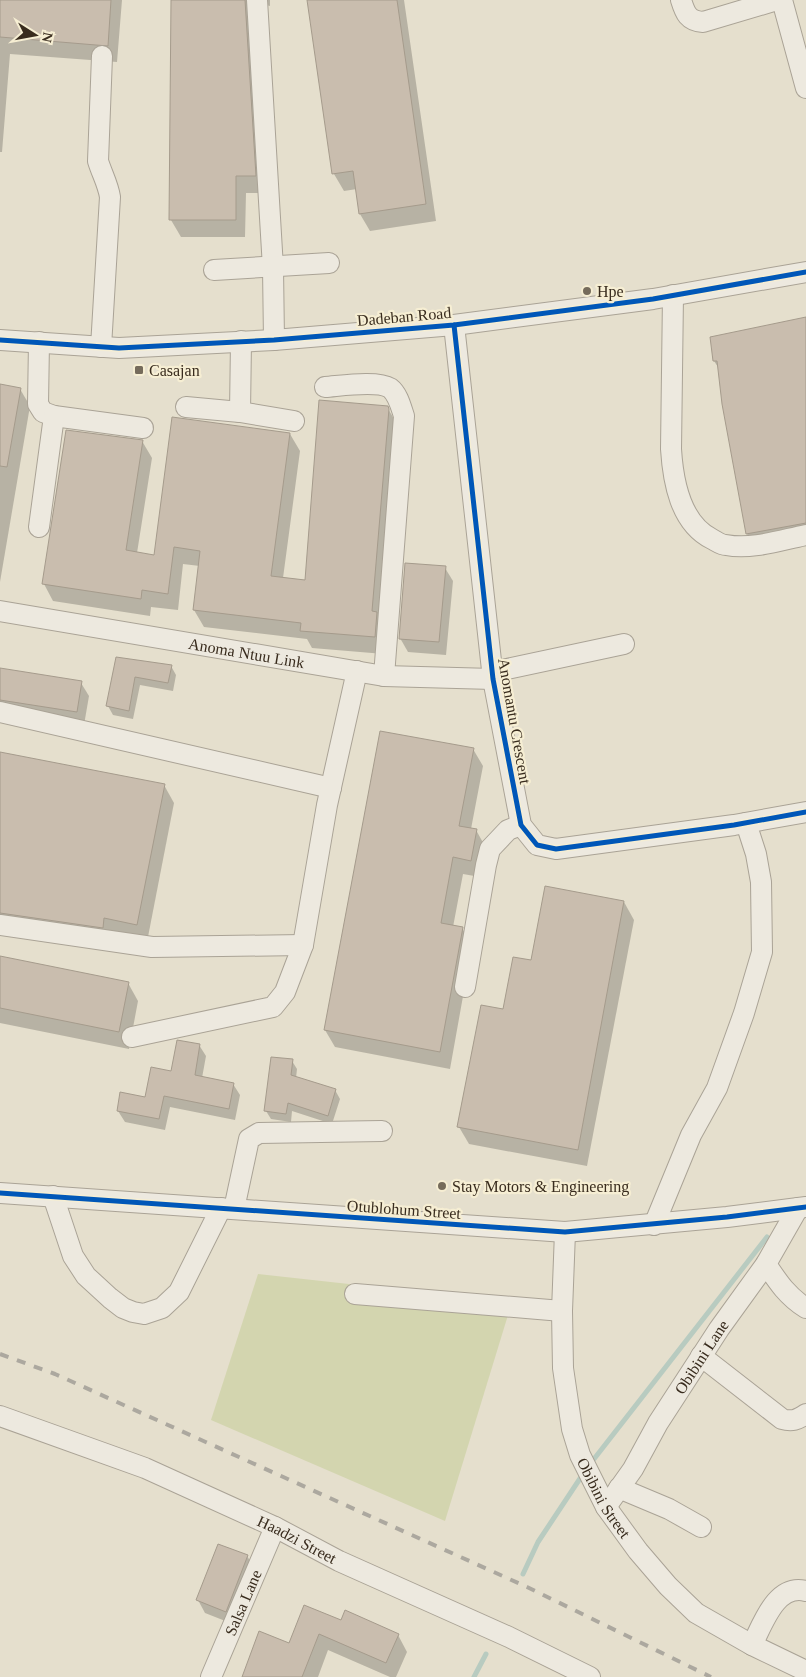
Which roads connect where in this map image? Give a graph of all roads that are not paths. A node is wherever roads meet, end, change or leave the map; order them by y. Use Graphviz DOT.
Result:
graph roads {
  1 [pos="257,0"];
  2 [pos="681,0"];
  3 [pos="778,0"];
  4 [pos="782,0"];
  5 [pos="102,56"];
  6 [pos="806,88"];
  7 [pos="329,263"];
  8 [pos="273,268"];
  9 [pos="214,270"];
  10 [pos="806,272"];
  11 [pos="673,295"];
  12 [pos="454,325"];
  13 [pos="0,340"];
  14 [pos="274,340"];
  15 [pos="241,341"];
  16 [pos="38,342"];
  17 [pos="101,347"];
  18 [pos="325,387"];
  19 [pos="186,407"];
  20 [pos="240,412"];
  21 [pos="54,416"];
  22 [pos="294,421"];
  23 [pos="143,428"];
  24 [pos="39,527"];
  25 [pos="806,535"];
  26 [pos="0,610"];
  27 [pos="624,644"];
  28 [pos="357,672"];
  29 [pos="384,676"];
  30 [pos="493,676"];
  31 [pos="0,712"];
  32 [pos="331,788"];
  33 [pos="806,812"];
  34 [pos="746,823"];
  35 [pos="521,825"];
  36 [pos="0,925"];
  37 [pos="303,946"];
  38 [pos="465,987"];
  39 [pos="132,1037"];
  40 [pos="382,1131"];
  41 [pos="0,1193"];
  42 [pos="54,1196"];
  43 [pos="802,1207"];
  44 [pos="228,1209"];
  45 [pos="654,1224"];
  46 [pos="565,1232"];
  47 [pos="766,1264"];
  48 [pos="356,1294"];
  49 [pos="806,1308"];
  50 [pos="562,1311"];
  51 [pos="702,1356"];
  52 [pos="806,1414"];
  53 [pos="0,1416"];
  54 [pos="619,1488"];
  55 [pos="606,1507"];
  56 [pos="275,1527"];
  57 [pos="701,1527"];
  58 [pos="806,1591"];
  59 [pos="752,1645"];
  60 [pos="806,1671"];
  61 [pos="211,1677"];
  62 [pos="590,1677"];
  1 -- 8 [label="street"];
  2 -- 3 [label="street"];
  4 -- 6 [label="street"];
  5 -- 17 [label="street"];
  7 -- 8 [label="street"];
  8 -- 9 [label="street"];
  8 -- 14 [label="street"];
  10 -- 11 [label="street, Dadeban Road"];
  11 -- 12 [label="street, Dadeban Road"];
  11 -- 25 [label="street"];
  12 -- 14 [label="street, Dadeban Road"];
  12 -- 30 [label="street, Anomantu Crescent"];
  13 -- 16 [label="street, Dadeban Road"];
  14 -- 15 [label="street, Dadeban Road"];
  15 -- 17 [label="street, Dadeban Road"];
  15 -- 20 [label="street"];
  16 -- 17 [label="street, Dadeban Road"];
  16 -- 21 [label="street"];
  18 -- 29 [label="street"];
  19 -- 20 [label="street"];
  20 -- 22 [label="street"];
  21 -- 23 [label="street"];
  21 -- 24 [label="street"];
  26 -- 28 [label="street, Anoma Ntuu Link"];
  27 -- 30 [label="street, Anoma Ntuu Link"];
  28 -- 29 [label="street, Anoma Ntuu Link"];
  28 -- 32 [label="street"];
  29 -- 30 [label="street, Anoma Ntuu Link"];
  30 -- 35 [label="street, Anomantu Crescent"];
  31 -- 32 [label="street"];
  32 -- 37 [label="street"];
  33 -- 34 [label="street, Anomantu Crescent"];
  34 -- 35 [label="street, Anomantu Crescent"];
  34 -- 45 [label="street"];
  35 -- 38 [label="street"];
  36 -- 37 [label="street"];
  37 -- 39 [label="street"];
  40 -- 44 [label="street"];
  41 -- 42 [label="street, Otublohum Street"];
  42 -- 44 [label="street, Otublohum Street"];
  42 -- 44 [label="street"];
  43 -- 45 [label="street, Otublohum Street"];
  43 -- 47 [label="street, Obibini Lane"];
  44 -- 46 [label="street, Otublohum Street"];
  45 -- 46 [label="street, Otublohum Street"];
  46 -- 50 [label="street, Obibini Street"];
  47 -- 49 [label="street"];
  47 -- 51 [label="street, Obibini Lane"];
  48 -- 50 [label="street"];
  50 -- 55 [label="street, Obibini Street"];
  51 -- 52 [label="street"];
  51 -- 54 [label="street, Obibini Lane"];
  53 -- 56 [label="street, Haadzi Street"];
  54 -- 55 [label="street, Obibini Lane"];
  54 -- 57 [label="street"];
  55 -- 59 [label="street, Obibini Street"];
  56 -- 61 [label="street, Salsa Lane"];
  56 -- 62 [label="street, Haadzi Street"];
  58 -- 59 [label="street"];
  59 -- 60 [label="street, Obibini Street"];
}
